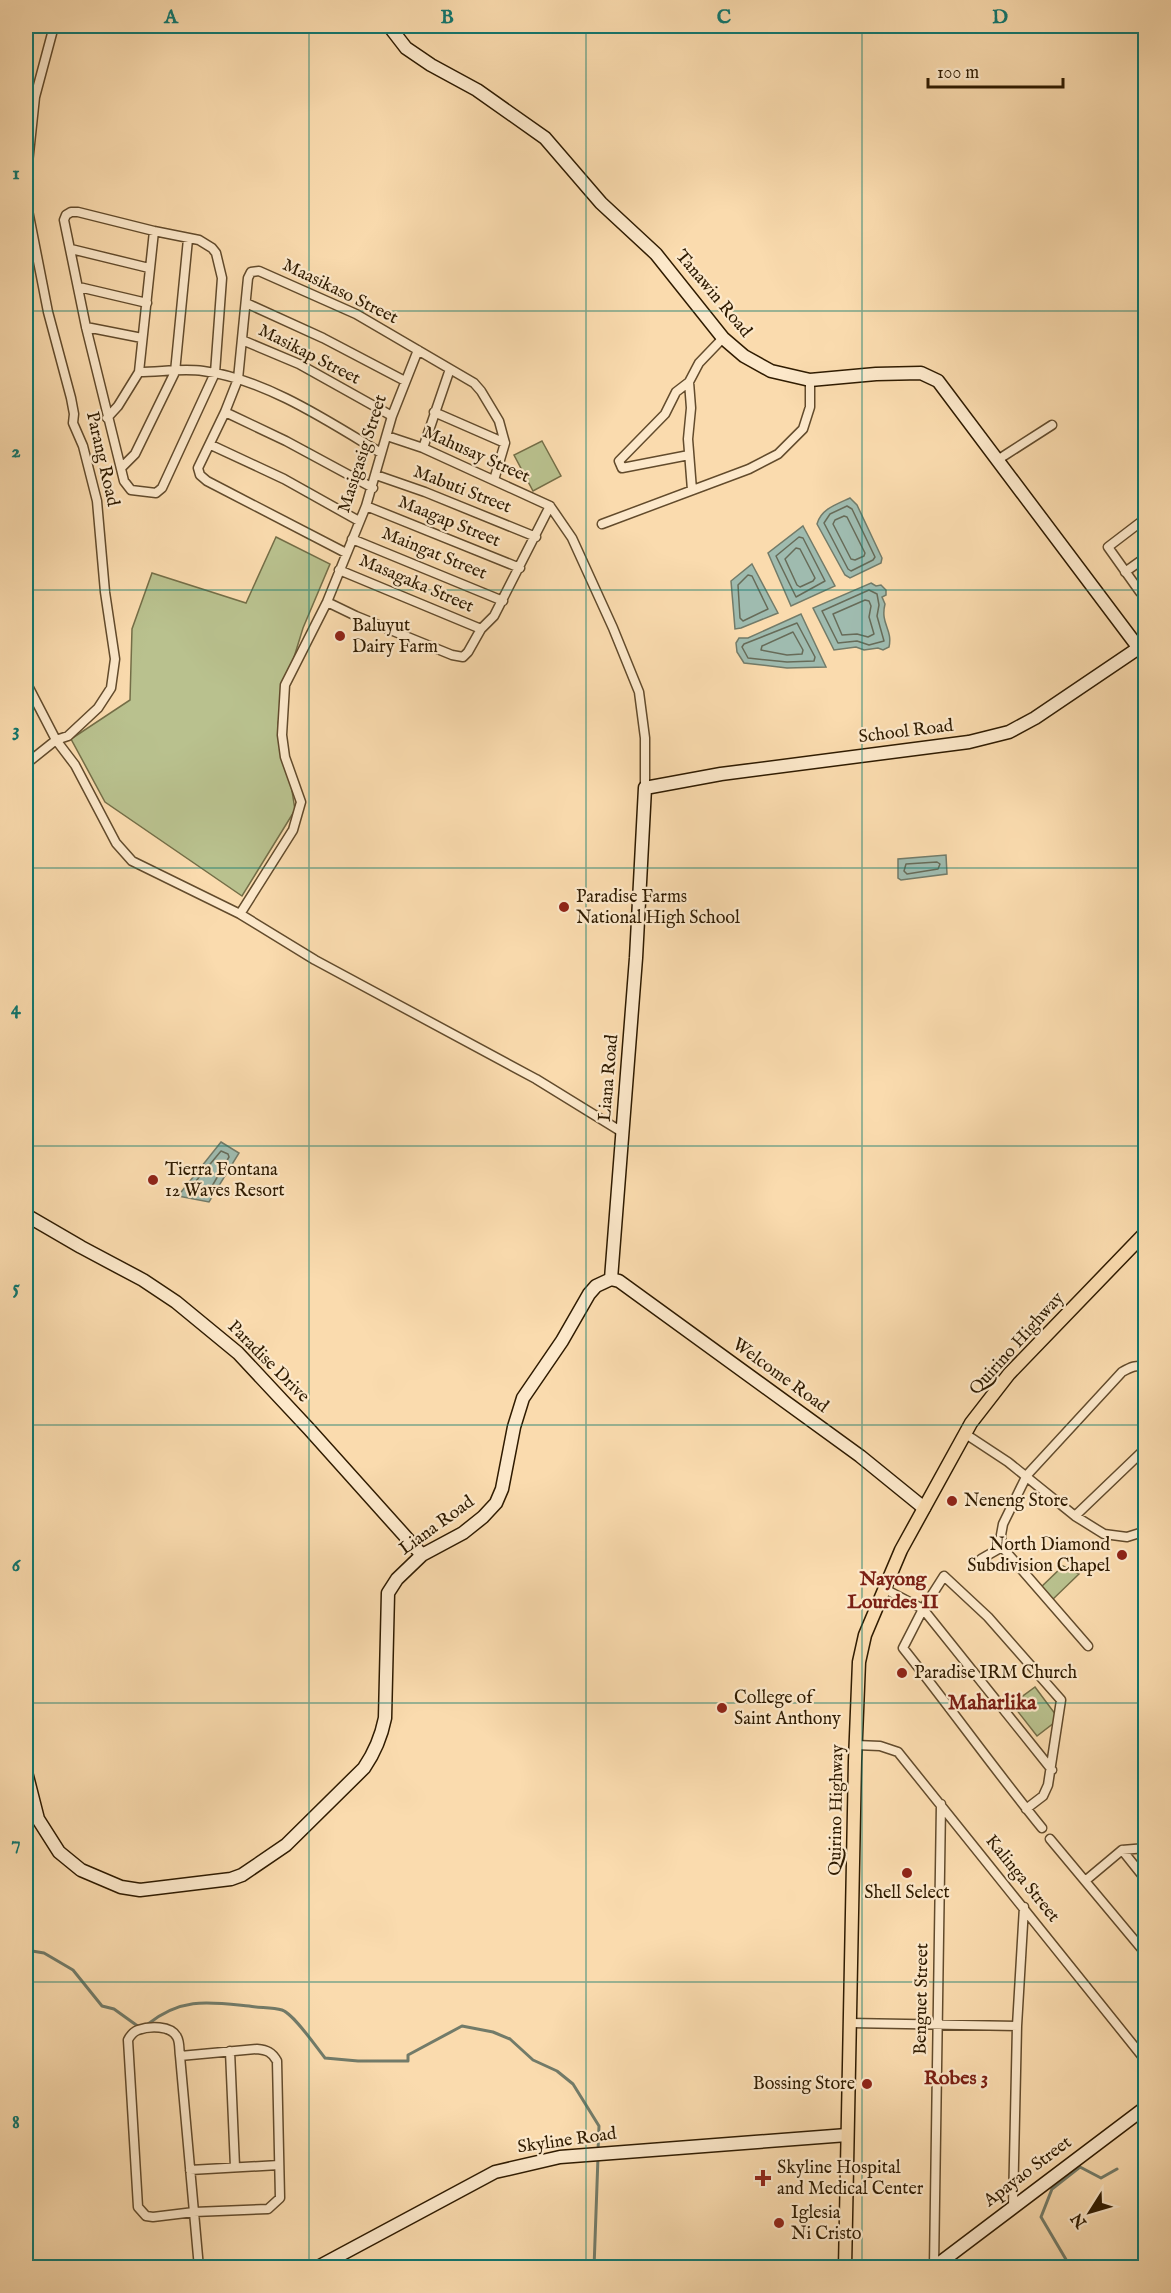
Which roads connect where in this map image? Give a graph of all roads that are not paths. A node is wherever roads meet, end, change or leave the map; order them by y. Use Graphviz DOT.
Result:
graph roads {
  1 [pos="54,26"];
  2 [pos="389,26"];
  3 [pos="26,182"];
  4 [pos="26,200"];
  5 [pos="154,231"];
  6 [pos="188,238"];
  7 [pos="71,249"];
  8 [pos="149,268"];
  9 [pos="79,286"];
  10 [pos="147,303"];
  11 [pos="246,303"];
  12 [pos="86,327"];
  13 [pos="142,338"];
  14 [pos="723,338"];
  15 [pos="242,340"];
  16 [pos="418,350"];
  17 [pos="450,369"];
  18 [pos="139,372"];
  19 [pos="175,372"];
  20 [pos="215,373"];
  21 [pos="238,379"];
  22 [pos="810,380"];
  23 [pos="405,381"];
  24 [pos="689,382"];
  25 [pos="225,412"];
  26 [pos="434,412"];
  27 [pos="392,416"];
  28 [pos="107,418"];
  29 [pos="1052,425"];
  30 [pos="387,436"];
  31 [pos="505,443"];
  32 [pos="211,445"];
  33 [pos="423,448"];
  34 [pos="381,453"];
  35 [pos="689,456"];
  36 [pos="999,459"];
  37 [pos="122,468"];
  38 [pos="376,475"];
  39 [pos="494,480"];
  40 [pos="373,488"];
  41 [pos="692,490"];
  42 [pos="366,506"];
  43 [pos="550,506"];
  44 [pos="1146,518"];
  45 [pos="358,521"];
  46 [pos="602,524"];
  47 [pos="536,537"];
  48 [pos="352,539"];
  49 [pos="346,553"];
  50 [pos="1146,557"];
  51 [pos="520,568"];
  52 [pos="339,570"];
  53 [pos="1125,572"];
  54 [pos="1146,594"];
  55 [pos="503,601"];
  56 [pos="327,602"];
  57 [pos="481,629"];
  58 [pos="1142,645"];
  59 [pos="26,682"];
  60 [pos="56,740"];
  61 [pos="26,764"];
  62 [pos="645,788"];
  63 [pos="240,914"];
  64 [pos="622,1132"];
  65 [pos="26,1215"];
  66 [pos="1146,1232"];
  67 [pos="611,1279"];
  68 [pos="1146,1368"];
  69 [pos="964,1433"];
  70 [pos="1146,1448"];
  71 [pos="1027,1475"];
  72 [pos="924,1508"];
  73 [pos="1075,1516"];
  74 [pos="1146,1531"];
  75 [pos="1002,1547"];
  76 [pos="422,1555"];
  77 [pos="981,1559"];
  78 [pos="883,1588"];
  79 [pos="923,1609"];
  80 [pos="1088,1646"];
  81 [pos="856,1745"];
  82 [pos="1052,1770"];
  83 [pos="26,1772"];
  84 [pos="941,1804"];
  85 [pos="1026,1809"];
  86 [pos="1042,1828"];
  87 [pos="1050,1839"];
  88 [pos="1146,1848"];
  89 [pos="1122,1850"];
  90 [pos="1146,1880"];
  91 [pos="1085,1881"];
  92 [pos="1024,1907"];
  93 [pos="1146,1954"];
  94 [pos="850,2023"];
  95 [pos="938,2026"];
  96 [pos="1017,2026"];
  97 [pos="230,2052"];
  98 [pos="180,2056"];
  99 [pos="1146,2061"];
  100 [pos="1146,2107"];
  101 [pos="847,2135"];
  102 [pos="279,2165"];
  103 [pos="235,2167"];
  104 [pos="190,2170"];
  105 [pos="1013,2206"];
  106 [pos="194,2212"];
  107 [pos="934,2267"];
  108 [pos="199,2268"];
  109 [pos="316,2268"];
  110 [pos="845,2268"];
  1 -- 3 [label="street"];
  2 -- 14 [label="street, Tanawin Road"];
  4 -- 60 [label="street, Parang Road"];
  5 -- 6 [label="street"];
  5 -- 7 [label="street"];
  5 -- 8 [label="street"];
  6 -- 19 [label="street"];
  6 -- 20 [label="street"];
  7 -- 8 [label="street"];
  7 -- 9 [label="street"];
  8 -- 10 [label="street"];
  9 -- 10 [label="street"];
  9 -- 12 [label="street"];
  10 -- 13 [label="street"];
  11 -- 15 [label="street, Maasikaso Street"];
  11 -- 16 [label="street, Maasikaso Street"];
  11 -- 23 [label="street"];
  12 -- 13 [label="street"];
  12 -- 28 [label="street"];
  13 -- 18 [label="street"];
  14 -- 22 [label="street, Tanawin Road"];
  14 -- 24 [label="street"];
  15 -- 21 [label="street, Maasikaso Street"];
  15 -- 27 [label="street, Masikap Street"];
  16 -- 17 [label="street, Maasikaso Street"];
  16 -- 23 [label="street, Masigasig Street"];
  17 -- 26 [label="street"];
  17 -- 31 [label="street, Maasikaso Street"];
  18 -- 19 [label="street"];
  18 -- 28 [label="street"];
  19 -- 20 [label="street"];
  19 -- 37 [label="street"];
  20 -- 21 [label="street"];
  20 -- 37 [label="street"];
  21 -- 25 [label="street, Maasikaso Street"];
  21 -- 34 [label="street"];
  22 -- 36 [label="street, Tanawin Road"];
  22 -- 41 [label="street"];
  23 -- 27 [label="street, Masigasig Street"];
  24 -- 35 [label="street"];
  24 -- 35 [label="street"];
  25 -- 32 [label="street, Maasikaso Street"];
  25 -- 40 [label="street"];
  26 -- 31 [label="street"];
  26 -- 33 [label="street"];
  27 -- 30 [label="street, Masigasig Street"];
  28 -- 37 [label="street"];
  29 -- 36 [label="street"];
  30 -- 33 [label="street, Mahusay Street"];
  30 -- 34 [label="street, Masigasig Street"];
  31 -- 39 [label="street"];
  32 -- 45 [label="street"];
  32 -- 49 [label="street, Maasikaso Street"];
  33 -- 39 [label="street, Mahusay Street"];
  34 -- 38 [label="street, Masigasig Street"];
  35 -- 41 [label="street"];
  36 -- 58 [label="street, Tanawin Road"];
  38 -- 40 [label="street, Masigasig Street"];
  38 -- 47 [label="street, Mabuti Street"];
  39 -- 43 [label="street, Mahusay Street"];
  40 -- 42 [label="street, Masigasig Street"];
  41 -- 46 [label="street"];
  42 -- 45 [label="street, Masigasig Street"];
  42 -- 51 [label="street, Maagap Street"];
  43 -- 47 [label="street"];
  43 -- 62 [label="street"];
  44 -- 53 [label="street"];
  45 -- 48 [label="street, Masigasig Street"];
  47 -- 51 [label="street"];
  48 -- 49 [label="street, Masigasig Street"];
  48 -- 55 [label="street, Maingat Street"];
  49 -- 52 [label="street, Masigasig Street"];
  50 -- 53 [label="street"];
  51 -- 55 [label="street"];
  52 -- 56 [label="street, Masigasig Street"];
  52 -- 57 [label="street, Masagaka Street"];
  53 -- 54 [label="street"];
  55 -- 57 [label="street"];
  56 -- 57 [label="street"];
  56 -- 63 [label="street, Masigasig Street"];
  58 -- 62 [label="street, School Road"];
  59 -- 60 [label="street"];
  60 -- 61 [label="street, Parang Road"];
  60 -- 63 [label="street"];
  62 -- 64 [label="street, Liana Road"];
  63 -- 64 [label="street"];
  64 -- 67 [label="street, Liana Road"];
  65 -- 76 [label="street, Paradise Drive"];
  66 -- 69 [label="main road, Quirino Highway"];
  67 -- 72 [label="street, Welcome Road"];
  67 -- 76 [label="street, Liana Road"];
  68 -- 71 [label="street"];
  69 -- 71 [label="street"];
  69 -- 72 [label="main road, Quirino Highway"];
  70 -- 73 [label="street"];
  71 -- 73 [label="street"];
  71 -- 75 [label="street"];
  72 -- 78 [label="main road, Quirino Highway"];
  73 -- 74 [label="street"];
  75 -- 77 [label="street"];
  75 -- 80 [label="street"];
  76 -- 83 [label="street, Liana Road"];
  78 -- 79 [label="street"];
  78 -- 81 [label="main road, Quirino Highway"];
  79 -- 82 [label="street"];
  79 -- 82 [label="street"];
  79 -- 85 [label="street"];
  81 -- 84 [label="street, Kalinga Street"];
  81 -- 94 [label="main road, Quirino Highway"];
  82 -- 85 [label="street"];
  84 -- 92 [label="street, Kalinga Street"];
  84 -- 95 [label="street, Benguet Street"];
  85 -- 86 [label="street"];
  87 -- 91 [label="street"];
  88 -- 89 [label="street"];
  89 -- 90 [label="street"];
  89 -- 91 [label="street"];
  91 -- 93 [label="street"];
  92 -- 96 [label="street"];
  92 -- 99 [label="street, Kalinga Street"];
  94 -- 95 [label="street"];
  94 -- 101 [label="main road, Quirino Highway"];
  95 -- 96 [label="street"];
  95 -- 107 [label="street, Benguet Street"];
  96 -- 105 [label="street"];
  97 -- 98 [label="street"];
  97 -- 102 [label="street"];
  97 -- 103 [label="street"];
  98 -- 104 [label="street"];
  98 -- 106 [label="street"];
  100 -- 105 [label="street, Apayao Street"];
  101 -- 109 [label="street, Skyline Road"];
  101 -- 110 [label="main road, Quirino Highway"];
  102 -- 103 [label="street"];
  102 -- 106 [label="street"];
  103 -- 104 [label="street"];
  104 -- 106 [label="street"];
  105 -- 107 [label="street, Apayao Street"];
  106 -- 108 [label="street"];
}
